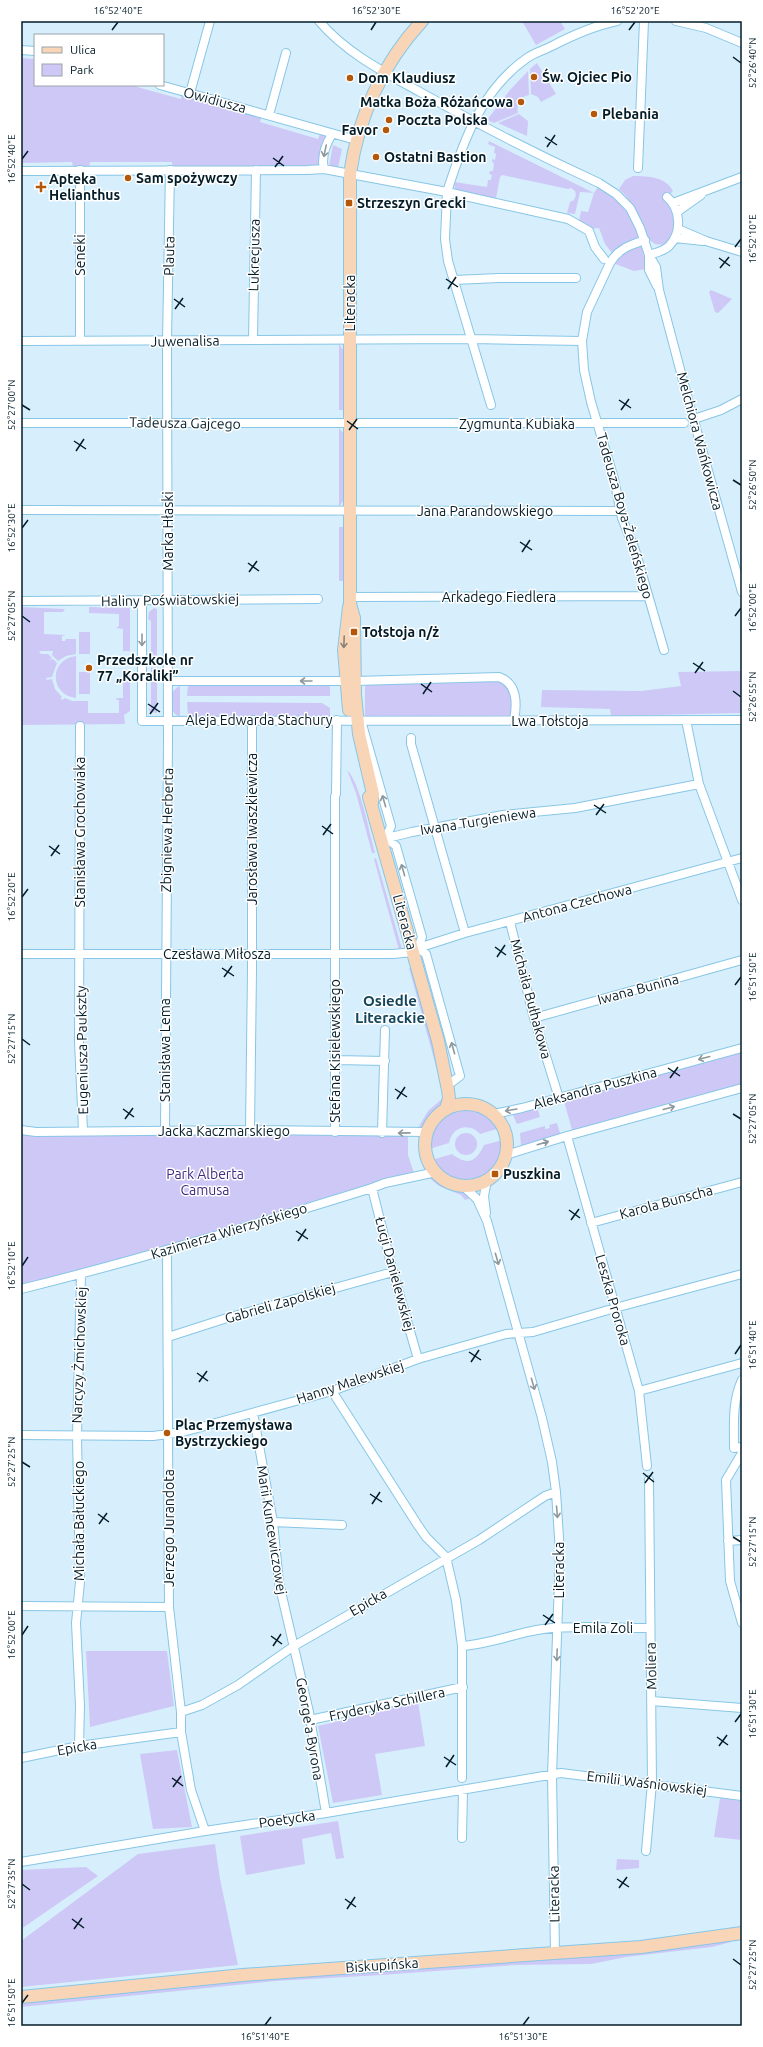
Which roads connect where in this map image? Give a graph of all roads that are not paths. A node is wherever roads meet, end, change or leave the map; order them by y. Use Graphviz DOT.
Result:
graph roads {
  1 [pos="210,21"];
  2 [pos="319,21"];
  3 [pos="422,21"];
  4 [pos="617,21"];
  5 [pos="644,21"];
  6 [pos="676,21"];
  7 [pos="742,43"];
  8 [pos="21,50"];
  9 [pos="34,51"];
  10 [pos="286,53"];
  11 [pos="384,72"];
  12 [pos="164,86"];
  13 [pos="190,93"];
  14 [pos="269,115"];
  15 [pos="473,122"];
  16 [pos="332,134"];
  17 [pos="356,140"];
  18 [pos="324,168"];
  19 [pos="638,168"];
  20 [pos="21,170"];
  21 [pos="80,170"];
  22 [pos="170,170"];
  23 [pos="256,170"];
  24 [pos="350,174"];
  25 [pos="742,177"];
  26 [pos="447,192"];
  27 [pos="703,193"];
  28 [pos="677,212"];
  29 [pos="678,229"];
  30 [pos="675,238"];
  31 [pos="645,240"];
  32 [pos="706,241"];
  33 [pos="742,252"];
  34 [pos="649,255"];
  35 [pos="604,259"];
  36 [pos="576,278"];
  37 [pos="454,280"];
  38 [pos="472,339"];
  39 [pos="80,340"];
  40 [pos="253,340"];
  41 [pos="350,340"];
  42 [pos="21,341"];
  43 [pos="167,341"];
  44 [pos="582,341"];
  45 [pos="742,399"];
  46 [pos="491,405"];
  47 [pos="694,420"];
  48 [pos="21,423"];
  49 [pos="168,423"];
  50 [pos="350,423"];
  51 [pos="684,423"];
  52 [pos="598,424"];
  53 [pos="167,509"];
  54 [pos="21,510"];
  55 [pos="620,511"];
  56 [pos="350,512"];
  57 [pos="742,592"];
  58 [pos="648,596"];
  59 [pos="318,599"];
  60 [pos="168,600"];
  61 [pos="21,601"];
  62 [pos="142,601"];
  63 [pos="350,601"];
  64 [pos="664,650"];
  65 [pos="168,681"];
  66 [pos="350,681"];
  67 [pos="252,720"];
  68 [pos="337,720"];
  69 [pos="356,720"];
  70 [pos="686,720"];
  71 [pos="742,720"];
  72 [pos="168,721"];
  73 [pos="514,721"];
  74 [pos="80,726"];
  75 [pos="411,738"];
  76 [pos="699,784"];
  77 [pos="435,827"];
  78 [pos="384,839"];
  79 [pos="742,858"];
  80 [pos="727,862"];
  81 [pos="742,900"];
  82 [pos="510,922"];
  83 [pos="465,933"];
  84 [pos="414,950"];
  85 [pos="21,954"];
  86 [pos="81,954"];
  87 [pos="166,954"];
  88 [pos="252,954"];
  89 [pos="335,954"];
  90 [pos="742,960"];
  91 [pos="534,1018"];
  92 [pos="385,1030"];
  93 [pos="438,1042"];
  94 [pos="742,1048"];
  95 [pos="336,1060"];
  96 [pos="384,1061"];
  97 [pos="452,1082"];
  98 [pos="742,1088"];
  99 [pos="559,1098"];
  100 [pos="465,1103"];
  101 [pos="446,1109"];
  102 [pos="494,1114"];
  103 [pos="21,1130"];
  104 [pos="83,1130"];
  105 [pos="165,1130"];
  106 [pos="250,1130"];
  107 [pos="336,1132"];
  108 [pos="427,1132"];
  109 [pos="382,1133"];
  110 [pos="567,1136"];
  111 [pos="506,1155"];
  112 [pos="436,1172"];
  113 [pos="487,1180"];
  114 [pos="742,1182"];
  115 [pos="463,1186"];
  116 [pos="372,1188"];
  117 [pos="487,1222"];
  118 [pos="591,1223"];
  119 [pos="167,1250"];
  120 [pos="393,1272"];
  121 [pos="82,1274"];
  122 [pos="742,1274"];
  123 [pos="21,1289"];
  124 [pos="615,1308"];
  125 [pos="518,1332"];
  126 [pos="168,1337"];
  127 [pos="418,1359"];
  128 [pos="742,1363"];
  129 [pos="742,1380"];
  130 [pos="332,1391"];
  131 [pos="639,1391"];
  132 [pos="253,1413"];
  133 [pos="21,1435"];
  134 [pos="168,1435"];
  135 [pos="77,1437"];
  136 [pos="738,1447"];
  137 [pos="742,1454"];
  138 [pos="647,1466"];
  139 [pos="649,1480"];
  140 [pos="556,1492"];
  141 [pos="274,1522"];
  142 [pos="342,1525"];
  143 [pos="742,1540"];
  144 [pos="728,1541"];
  145 [pos="446,1557"];
  146 [pos="77,1605"];
  147 [pos="21,1606"];
  148 [pos="169,1607"];
  149 [pos="742,1622"];
  150 [pos="558,1628"];
  151 [pos="650,1628"];
  152 [pos="294,1646"];
  153 [pos="462,1646"];
  154 [pos="463,1688"];
  155 [pos="652,1701"];
  156 [pos="742,1708"];
  157 [pos="181,1712"];
  158 [pos="310,1720"];
  159 [pos="181,1732"];
  160 [pos="79,1746"];
  161 [pos="21,1758"];
  162 [pos="552,1775"];
  163 [pos="462,1778"];
  164 [pos="652,1783"];
  165 [pos="463,1790"];
  166 [pos="742,1796"];
  167 [pos="326,1813"];
  168 [pos="205,1831"];
  169 [pos="462,1838"];
  170 [pos="646,1851"];
  171 [pos="21,1862"];
  172 [pos="742,1933"];
  173 [pos="555,1952"];
  174 [pos="21,1997"];
  1 -- 13 [label="street"];
  2 -- 11 [label="street, Melchiora Wańkowicza"];
  3 -- 11 [label="street, Literacka"];
  4 -- 15 [label="street"];
  5 -- 19 [label="street"];
  6 -- 7 [label="street"];
  8 -- 9 [label="street"];
  10 -- 14 [label="street"];
  11 -- 15 [label="street, Melchiora Wańkowicza"];
  11 -- 17 [label="street, Literacka"];
  12 -- 13 [label="street, Owidiusza"];
  13 -- 14 [label="street, Owidiusza"];
  14 -- 16 [label="street, Owidiusza"];
  15 -- 26 [label="street"];
  15 -- 31 [label="street, Melchiora Wańkowicza"];
  16 -- 17 [label="street, Owidiusza"];
  16 -- 18 [label="street, one-way"];
  17 -- 24 [label="street, Literacka"];
  18 -- 23 [label="street"];
  18 -- 24 [label="street"];
  20 -- 21 [label="street"];
  21 -- 22 [label="street"];
  21 -- 39 [label="street, Seneki"];
  22 -- 23 [label="street"];
  22 -- 43 [label="street, Plauta"];
  23 -- 40 [label="street, Lukrecjusza"];
  24 -- 26 [label="street"];
  24 -- 41 [label="street, Literacka"];
  25 -- 27 [label="street"];
  26 -- 35 [label="street"];
  26 -- 37 [label="street"];
  27 -- 28 [label="street"];
  27 -- 28 [label="street"];
  28 -- 29 [label="street"];
  29 -- 30 [label="street"];
  29 -- 32 [label="street"];
  30 -- 32 [label="street"];
  30 -- 34 [label="street"];
  31 -- 34 [label="street, Melchiora Wańkowicza"];
  31 -- 44 [label="street, Tadeusza Boya-Żeleńskiego"];
  32 -- 33 [label="street"];
  34 -- 47 [label="street, Melchiora Wańkowicza"];
  36 -- 37 [label="street"];
  37 -- 38 [label="street"];
  38 -- 41 [label="street, Juwenalisa"];
  38 -- 44 [label="street, Juwenalisa"];
  38 -- 46 [label="street"];
  39 -- 42 [label="street, Juwenalisa"];
  39 -- 43 [label="street, Juwenalisa"];
  40 -- 41 [label="street, Juwenalisa"];
  40 -- 43 [label="street, Juwenalisa"];
  41 -- 50 [label="street, Literacka"];
  43 -- 49 [label="street, Marka Hłaski"];
  44 -- 52 [label="street, Tadeusza Boya-Żeleńskiego"];
  45 -- 47 [label="street"];
  47 -- 57 [label="street, Melchiora Wańkowicza"];
  48 -- 49 [label="street, Tadeusza Gajcego"];
  49 -- 50 [label="street, Tadeusza Gajcego"];
  49 -- 53 [label="street, Marka Hłaski"];
  50 -- 52 [label="street, Zygmunta Kubiaka"];
  50 -- 56 [label="street, Literacka"];
  51 -- 52 [label="street, Zygmunta Kubiaka"];
  52 -- 55 [label="street, Tadeusza Boya-Żeleńskiego"];
  53 -- 54 [label="street, Jana Parandowskiego"];
  53 -- 56 [label="street, Jana Parandowskiego"];
  53 -- 60 [label="street, Marka Hłaski"];
  55 -- 56 [label="street, Jana Parandowskiego"];
  55 -- 58 [label="street, Tadeusza Boya-Żeleńskiego"];
  56 -- 63 [label="street, Literacka"];
  58 -- 63 [label="street, Arkadego Fiedlera"];
  58 -- 64 [label="street, Tadeusza Boya-Żeleńskiego"];
  59 -- 60 [label="street, Haliny Poświatowskiej"];
  60 -- 62 [label="street, Haliny Poświatowskiej"];
  60 -- 65 [label="street, Marka Hłaski"];
  61 -- 62 [label="street, Haliny Poświatowskiej"];
  62 -- 72 [label="street, Aleja Edwarda Stachury, one-way"];
  63 -- 66 [label="street, Literacka"];
  66 -- 65 [label="street, one-way"];
  65 -- 72 [label="street, Marka Hłaski"];
  66 -- 69 [label="street, Literacka"];
  66 -- 73 [label="street"];
  67 -- 68 [label="street, Aleja Edwarda Stachury"];
  67 -- 72 [label="street, Aleja Edwarda Stachury"];
  67 -- 88 [label="street, Jarosława Iwaszkiewicza"];
  68 -- 69 [label="street, Aleja Edwarda Stachury"];
  68 -- 89 [label="street, Stefana Kisielewskiego"];
  69 -- 73 [label="street, Lwa Tołstoja"];
  69 -- 78 [label="street, Literacka"];
  78 -- 69 [label="street, one-way"];
  70 -- 71 [label="street, Lwa Tołstoja"];
  70 -- 73 [label="street, Lwa Tołstoja"];
  70 -- 76 [label="street"];
  72 -- 87 [label="street, Zbigniewa Herberta"];
  74 -- 86 [label="street, Stanisława Grochowiaka"];
  75 -- 77 [label="street"];
  76 -- 77 [label="street, Iwana Turgieniewa"];
  76 -- 80 [label="street"];
  77 -- 78 [label="street, Iwana Turgieniewa"];
  77 -- 83 [label="street"];
  78 -- 84 [label="street, Literacka"];
  79 -- 80 [label="street, Antona Czechowa"];
  80 -- 81 [label="street"];
  80 -- 82 [label="street, Antona Czechowa"];
  82 -- 83 [label="street, Antona Czechowa"];
  82 -- 91 [label="street, Michaiła Bułhakowa"];
  83 -- 84 [label="street, Antona Czechowa"];
  84 -- 89 [label="street, Czesława Miłosza"];
  84 -- 93 [label="street, Literacka"];
  97 -- 84 [label="street, one-way"];
  85 -- 86 [label="street, Czesława Miłosza"];
  86 -- 87 [label="street, Czesława Miłosza"];
  86 -- 104 [label="street, Eugeniusza Paukszty"];
  87 -- 88 [label="street, Czesława Miłosza"];
  87 -- 105 [label="street, Stanisława Lema"];
  88 -- 89 [label="street, Czesława Miłosza"];
  88 -- 106 [label="street, Jarosława Iwaszkiewicza"];
  89 -- 95 [label="street, Stefana Kisielewskiego"];
  90 -- 91 [label="street, Iwana Bunina"];
  91 -- 99 [label="street, Michaiła Bułhakowa"];
  92 -- 96 [label="street"];
  93 -- 97 [label="street, Literacka"];
  93 -- 101 [label="street, Literacka"];
  94 -- 99 [label="street, Aleksandra Puszkina, one-way"];
  95 -- 96 [label="street"];
  95 -- 107 [label="street, Stefana Kisielewskiego"];
  96 -- 109 [label="street"];
  97 -- 100 [label="street, Literacka"];
  110 -- 98 [label="street, one-way"];
  99 -- 102 [label="street, Aleksandra Puszkina, one-way"];
  100 -- 101 [label="street"];
  100 -- 102 [label="street"];
  101 -- 108 [label="street"];
  102 -- 111 [label="street"];
  103 -- 104 [label="street, Jacka Kaczmarskiego"];
  104 -- 105 [label="street, Jacka Kaczmarskiego"];
  105 -- 106 [label="street, Jacka Kaczmarskiego"];
  106 -- 107 [label="street, Jacka Kaczmarskiego"];
  107 -- 109 [label="street, Jacka Kaczmarskiego"];
  108 -- 109 [label="street, Jacka Kaczmarskiego, one-way"];
  108 -- 112 [label="street"];
  111 -- 110 [label="street, one-way"];
  110 -- 118 [label="street, Leszka Proroka"];
  111 -- 113 [label="street"];
  112 -- 115 [label="street"];
  112 -- 116 [label="street, Kazimierza Wierzyńskiego"];
  113 -- 115 [label="street"];
  113 -- 117 [label="street, Literacka"];
  114 -- 118 [label="street, Karola Bunscha"];
  115 -- 117 [label="street, Literacka"];
  116 -- 119 [label="street, Kazimierza Wierzyńskiego"];
  116 -- 120 [label="street, Łucji Danielewskiej"];
  117 -- 125 [label="street, Literacka, one-way"];
  118 -- 124 [label="street, Leszka Proroka"];
  119 -- 121 [label="street, Kazimierza Wierzyńskiego"];
  119 -- 126 [label="street, Jerzego Jurandota"];
  120 -- 126 [label="street, Gabrieli Zapolskiej"];
  120 -- 127 [label="street, Łucji Danielewskiej"];
  121 -- 123 [label="street, Kazimierza Wierzyńskiego"];
  121 -- 135 [label="street, Narcyzy Żmichowskiej"];
  122 -- 124 [label="street, Hanny Malewskiej"];
  124 -- 125 [label="street, Hanny Malewskiej"];
  124 -- 131 [label="street, Leszka Proroka"];
  125 -- 127 [label="street, Hanny Malewskiej"];
  125 -- 140 [label="street, Literacka, one-way"];
  126 -- 134 [label="street, Jerzego Jurandota"];
  127 -- 130 [label="street, Hanny Malewskiej"];
  128 -- 131 [label="street"];
  129 -- 136 [label="street"];
  130 -- 132 [label="street, Hanny Malewskiej"];
  130 -- 145 [label="street"];
  131 -- 138 [label="street, Leszka Proroka"];
  132 -- 134 [label="street, Hanny Malewskiej"];
  132 -- 141 [label="street, Marii Kuncewiczowej"];
  133 -- 135 [label="street, Hanny Malewskiej"];
  134 -- 135 [label="street, Hanny Malewskiej"];
  134 -- 148 [label="street, Jerzego Jurandota"];
  135 -- 146 [label="street, Michała Bałuckiego"];
  137 -- 144 [label="street"];
  139 -- 151 [label="street, Moliera"];
  140 -- 145 [label="street, Epicka"];
  140 -- 150 [label="street, Literacka, one-way"];
  141 -- 142 [label="street"];
  141 -- 152 [label="street, Marii Kuncewiczowej"];
  143 -- 144 [label="street"];
  144 -- 149 [label="street"];
  145 -- 152 [label="street, Epicka"];
  145 -- 153 [label="street"];
  146 -- 147 [label="street"];
  146 -- 148 [label="street"];
  146 -- 160 [label="street, Michała Bałuckiego"];
  148 -- 157 [label="street, Jerzego Jurandota"];
  150 -- 151 [label="street, Emila Zoli"];
  150 -- 153 [label="street, Emila Zoli"];
  150 -- 162 [label="street, Literacka, one-way"];
  151 -- 155 [label="street, Moliera"];
  152 -- 157 [label="street, Epicka"];
  152 -- 158 [label="street, George'a Byrona"];
  153 -- 154 [label="street"];
  154 -- 158 [label="street, Fryderyka Schillera"];
  154 -- 163 [label="street"];
  155 -- 156 [label="street"];
  155 -- 164 [label="street, Moliera"];
  157 -- 159 [label="street, Jerzego Jurandota"];
  158 -- 167 [label="street, George'a Byrona"];
  159 -- 160 [label="street, Epicka"];
  159 -- 168 [label="street, Jerzego Jurandota"];
  160 -- 161 [label="street, Epicka"];
  162 -- 164 [label="street, Emilii Waśniowskiej"];
  162 -- 165 [label="street, Poetycka"];
  162 -- 173 [label="street, Literacka"];
  164 -- 166 [label="street, Emilii Waśniowskiej"];
  164 -- 170 [label="street, Moliera"];
  165 -- 167 [label="street, Poetycka"];
  165 -- 169 [label="street"];
  167 -- 168 [label="street, Poetycka"];
  168 -- 171 [label="street, Poetycka"];
  172 -- 173 [label="street, Biskupińska"];
  173 -- 174 [label="street, Biskupińska"];
}
